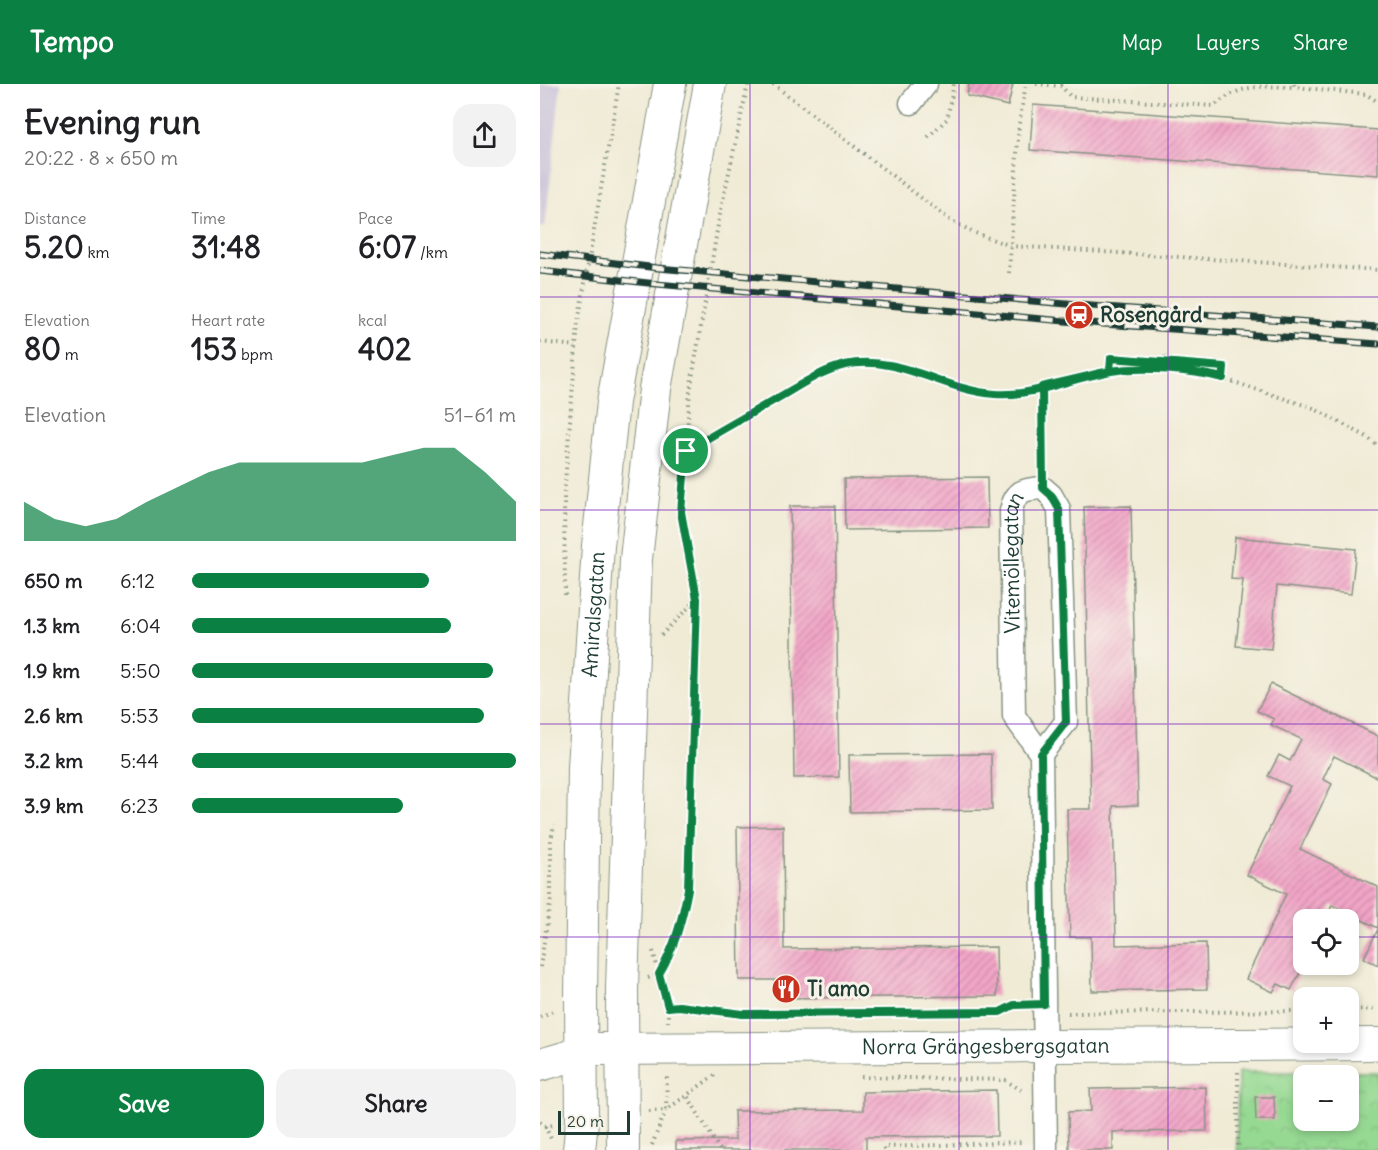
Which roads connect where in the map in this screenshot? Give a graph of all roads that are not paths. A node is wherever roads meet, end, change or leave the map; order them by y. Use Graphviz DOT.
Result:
graph roads {
  1 [pos="670,84"];
  2 [pos="710,84"];
  3 [pos="926,84"];
  4 [pos="911,104"];
  5 [pos="1041,754"];
  6 [pos="1378,1044"];
  7 [pos="1046,1045"];
  8 [pos="600,1050"];
  9 [pos="540,1065"];
  10 [pos="1038,1146"];
  11 [pos="579,1150"];
  12 [pos="623,1150"];
  1 -- 8 [label="main road, Amiralsgatan"];
  2 -- 8 [label="main road, Amiralsgatan"];
  3 -- 4 [label="street"];
  5 -- 5 [label="street, Vitemöllegatan"];
  5 -- 7 [label="street"];
  6 -- 7 [label="main road, Norra Grängesbergsgatan"];
  7 -- 8 [label="main road, Norra Grängesbergsgatan"];
  7 -- 10 [label="street"];
  8 -- 9 [label="main road, Norra Grängesbergsgatan"];
  8 -- 11 [label="main road, Amiralsgatan"];
  8 -- 12 [label="main road, Amiralsgatan"];
}
